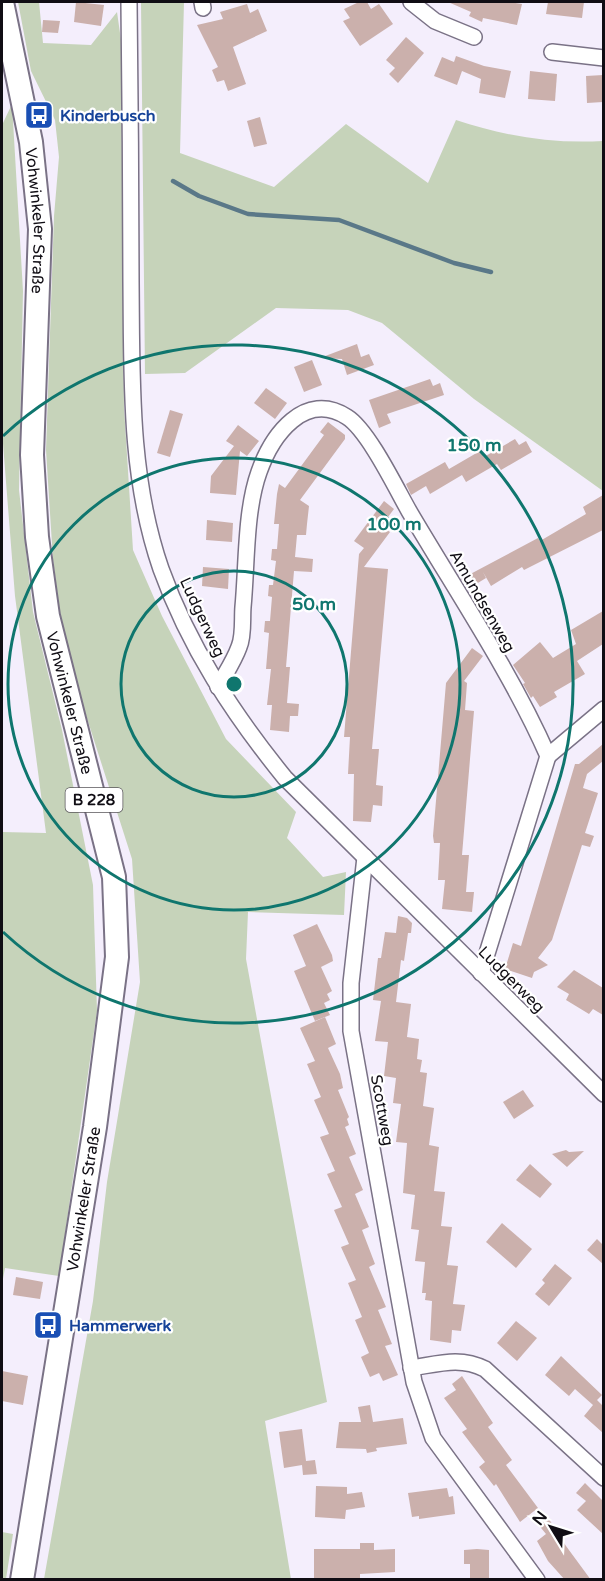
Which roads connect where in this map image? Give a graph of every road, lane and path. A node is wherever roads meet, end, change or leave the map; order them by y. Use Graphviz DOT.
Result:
graph roads {
  1 [pos="2,2"];
  2 [pos="129,2"];
  3 [pos="411,2"];
  4 [pos="474,37"];
  5 [pos="552,52"];
  6 [pos="603,58"];
  7 [pos="218,687"];
  8 [pos="603,709"];
  9 [pos="548,756"];
  10 [pos="364,857"];
  11 [pos="481,973"];
  12 [pos="603,1094"];
  13 [pos="411,1368"];
  14 [pos="603,1478"];
  15 [pos="22,1580"];
  16 [pos="537,1580"];
  1 -- 15 [label="main road, Vohwinkeler Straße / B 228"];
  2 -- 7 [label="street, Ludgerweg"];
  3 -- 4 [label="street"];
  5 -- 6 [label="street"];
  7 -- 9 [label="street, Amundsenweg"];
  7 -- 10 [label="street, Ludgerweg"];
  8 -- 9 [label="street"];
  9 -- 11 [label="street"];
  10 -- 11 [label="street, Ludgerweg"];
  10 -- 13 [label="street, Scottweg"];
  11 -- 12 [label="street, Ludgerweg"];
  13 -- 14 [label="street"];
  13 -- 16 [label="street, Scottweg"];
}
